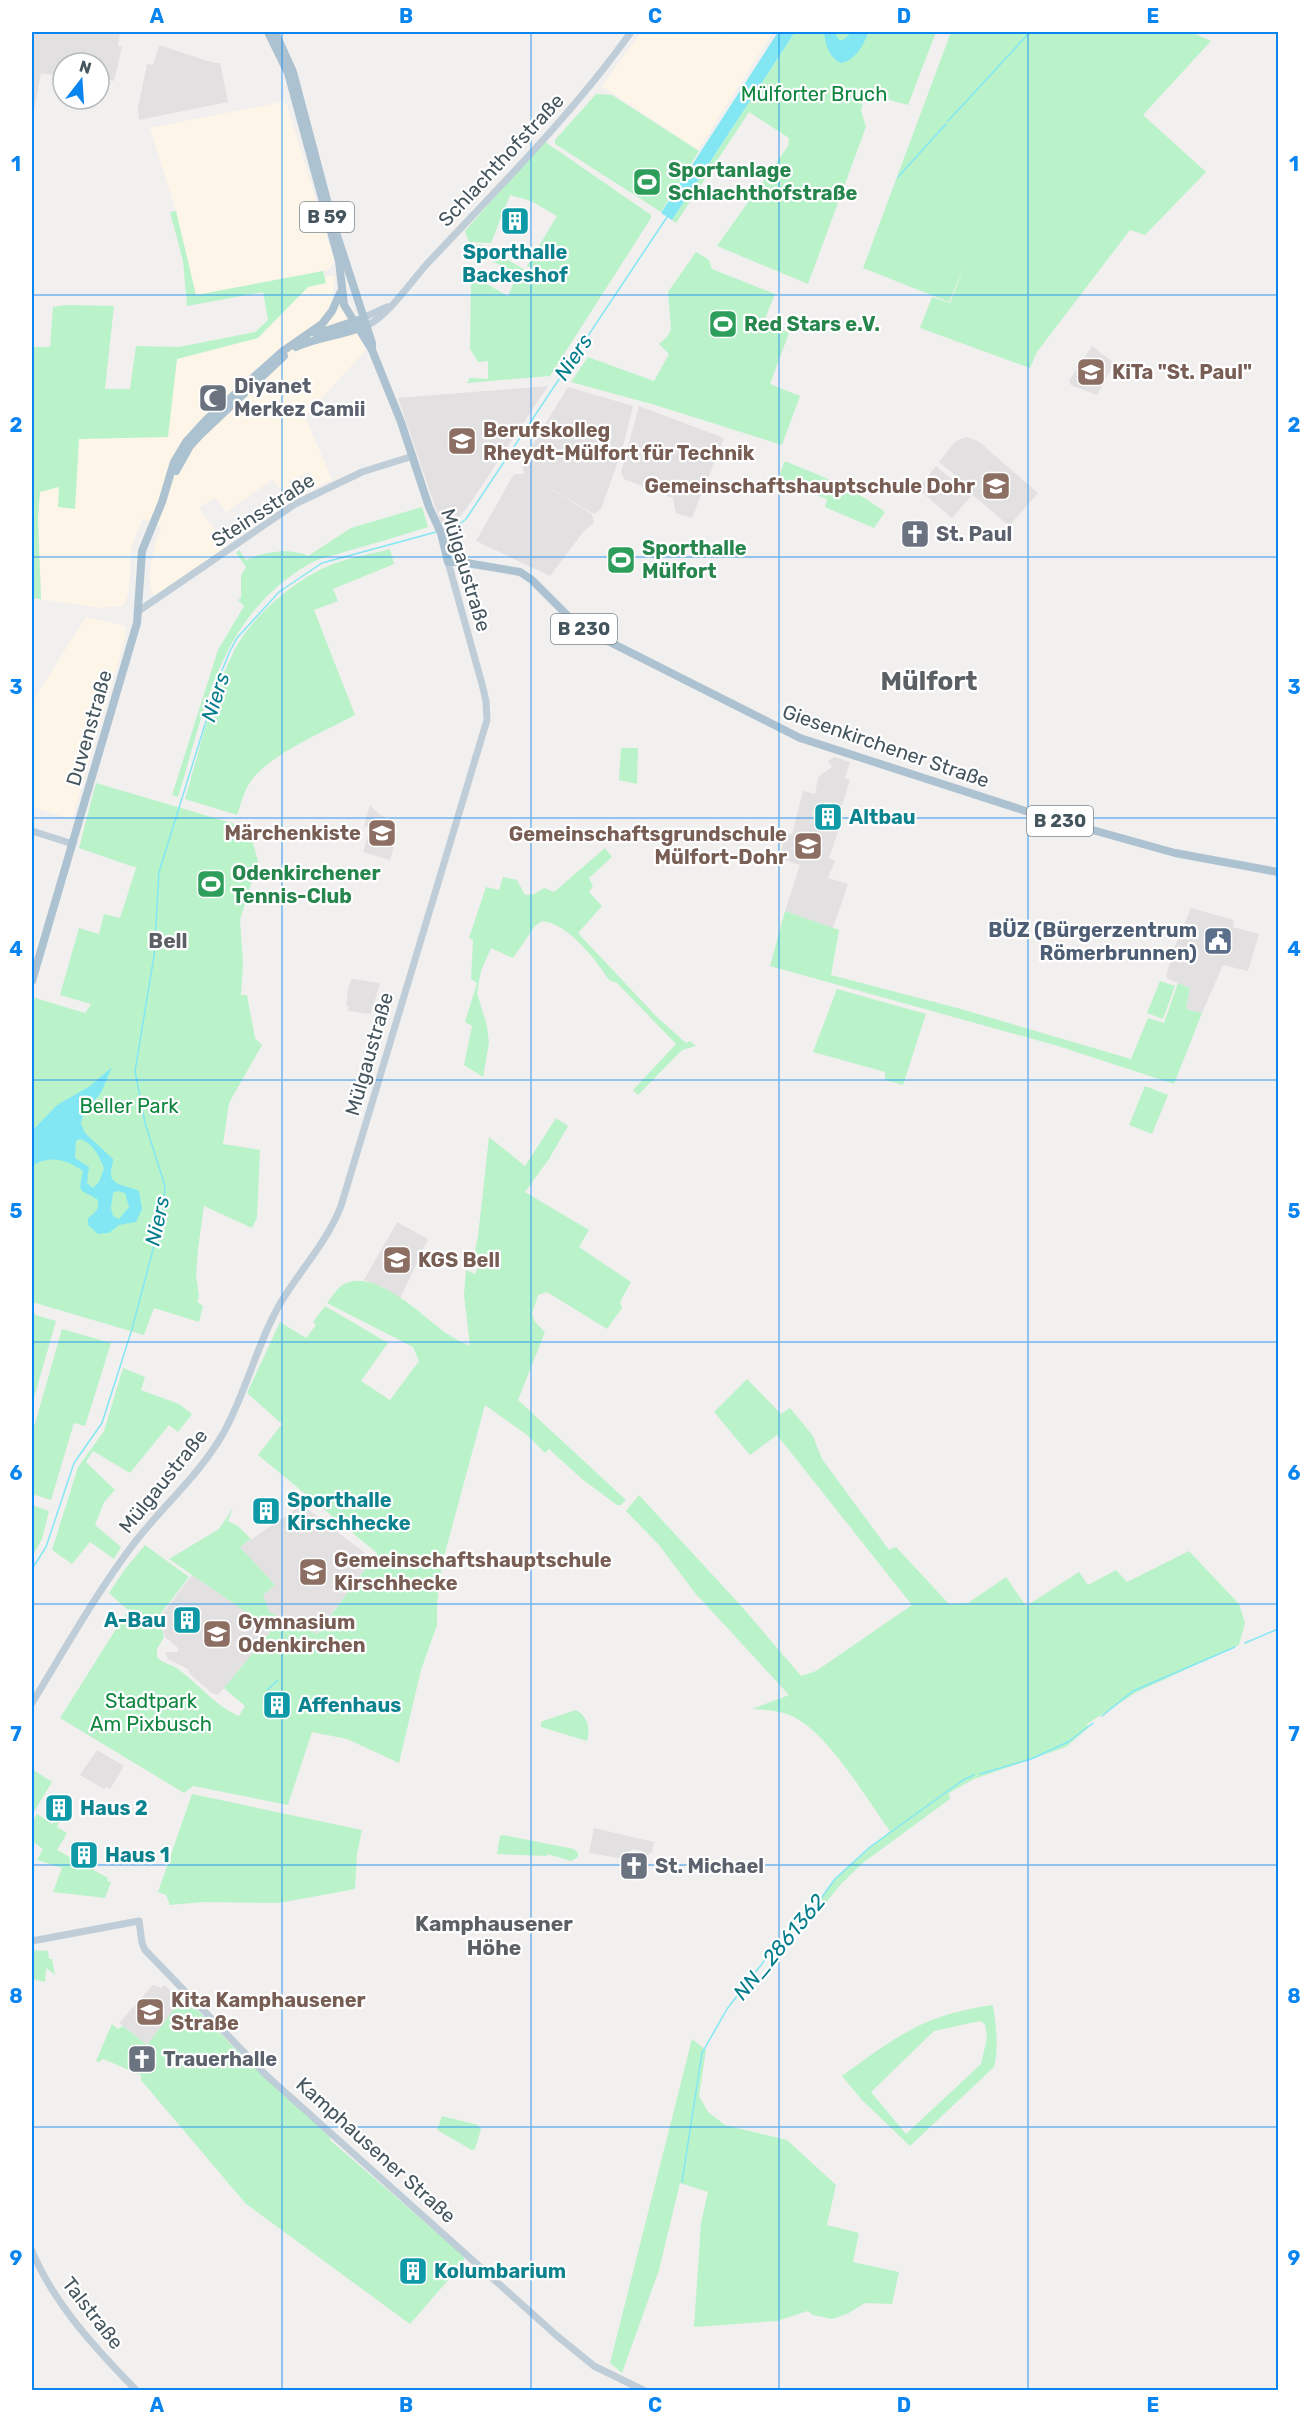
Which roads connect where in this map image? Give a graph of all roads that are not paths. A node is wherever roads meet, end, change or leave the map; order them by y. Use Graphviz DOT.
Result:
graph roads {
  1 [pos="268,32"];
  2 [pos="275,32"];
  3 [pos="631,32"];
  4 [pos="343,286"];
  5 [pos="365,322"];
  6 [pos="356,325"];
  7 [pos="303,338"];
  8 [pos="372,350"];
  9 [pos="413,456"];
  10 [pos="169,483"];
  11 [pos="448,562"];
  12 [pos="460,562"];
  13 [pos="450,575"];
  14 [pos="140,610"];
  15 [pos="32,831"];
  16 [pos="73,844"];
  17 [pos="1278,872"];
  18 [pos="32,981"];
  19 [pos="32,1703"];
  20 [pos="32,1941"];
  21 [pos="32,2250"];
  22 [pos="136,2391"];
  23 [pos="642,2391"];
  1 -- 4 [label="main road, B 59"];
  2 -- 5 [label="main road, B 59"];
  3 -- 5 [label="street, Schlachthofstraße"];
  4 -- 6 [label="main road, Mülgaustraße"];
  4 -- 7 [label="main road"];
  5 -- 6 [label="main road, Duvenstraße"];
  5 -- 8 [label="main road, Mülgaustraße / B 59"];
  6 -- 7 [label="main road"];
  6 -- 8 [label="main road, Mülgaustraße"];
  6 -- 10 [label="main road, Duvenstraße"];
  7 -- 10 [label="main road, Duvenstraße"];
  8 -- 9 [label="main road, Mülgaustraße"];
  9 -- 11 [label="main road, Mülgaustraße"];
  9 -- 14 [label="street, Steinsstraße"];
  10 -- 14 [label="main road, Duvenstraße"];
  11 -- 12 [label="main road, Giesenkirchener Straße / B 230"];
  11 -- 13 [label="street, Mülgaustraße"];
  12 -- 13 [label="street"];
  12 -- 17 [label="main road, Giesenkirchener Straße / B 230"];
  13 -- 19 [label="street, Mülgaustraße"];
  14 -- 16 [label="main road, Duvenstraße"];
  15 -- 16 [label="street"];
  16 -- 18 [label="main road, Duvenstraße"];
  20 -- 23 [label="street, Kamphausener Straße"];
  21 -- 22 [label="street, Talstraße"];
}
